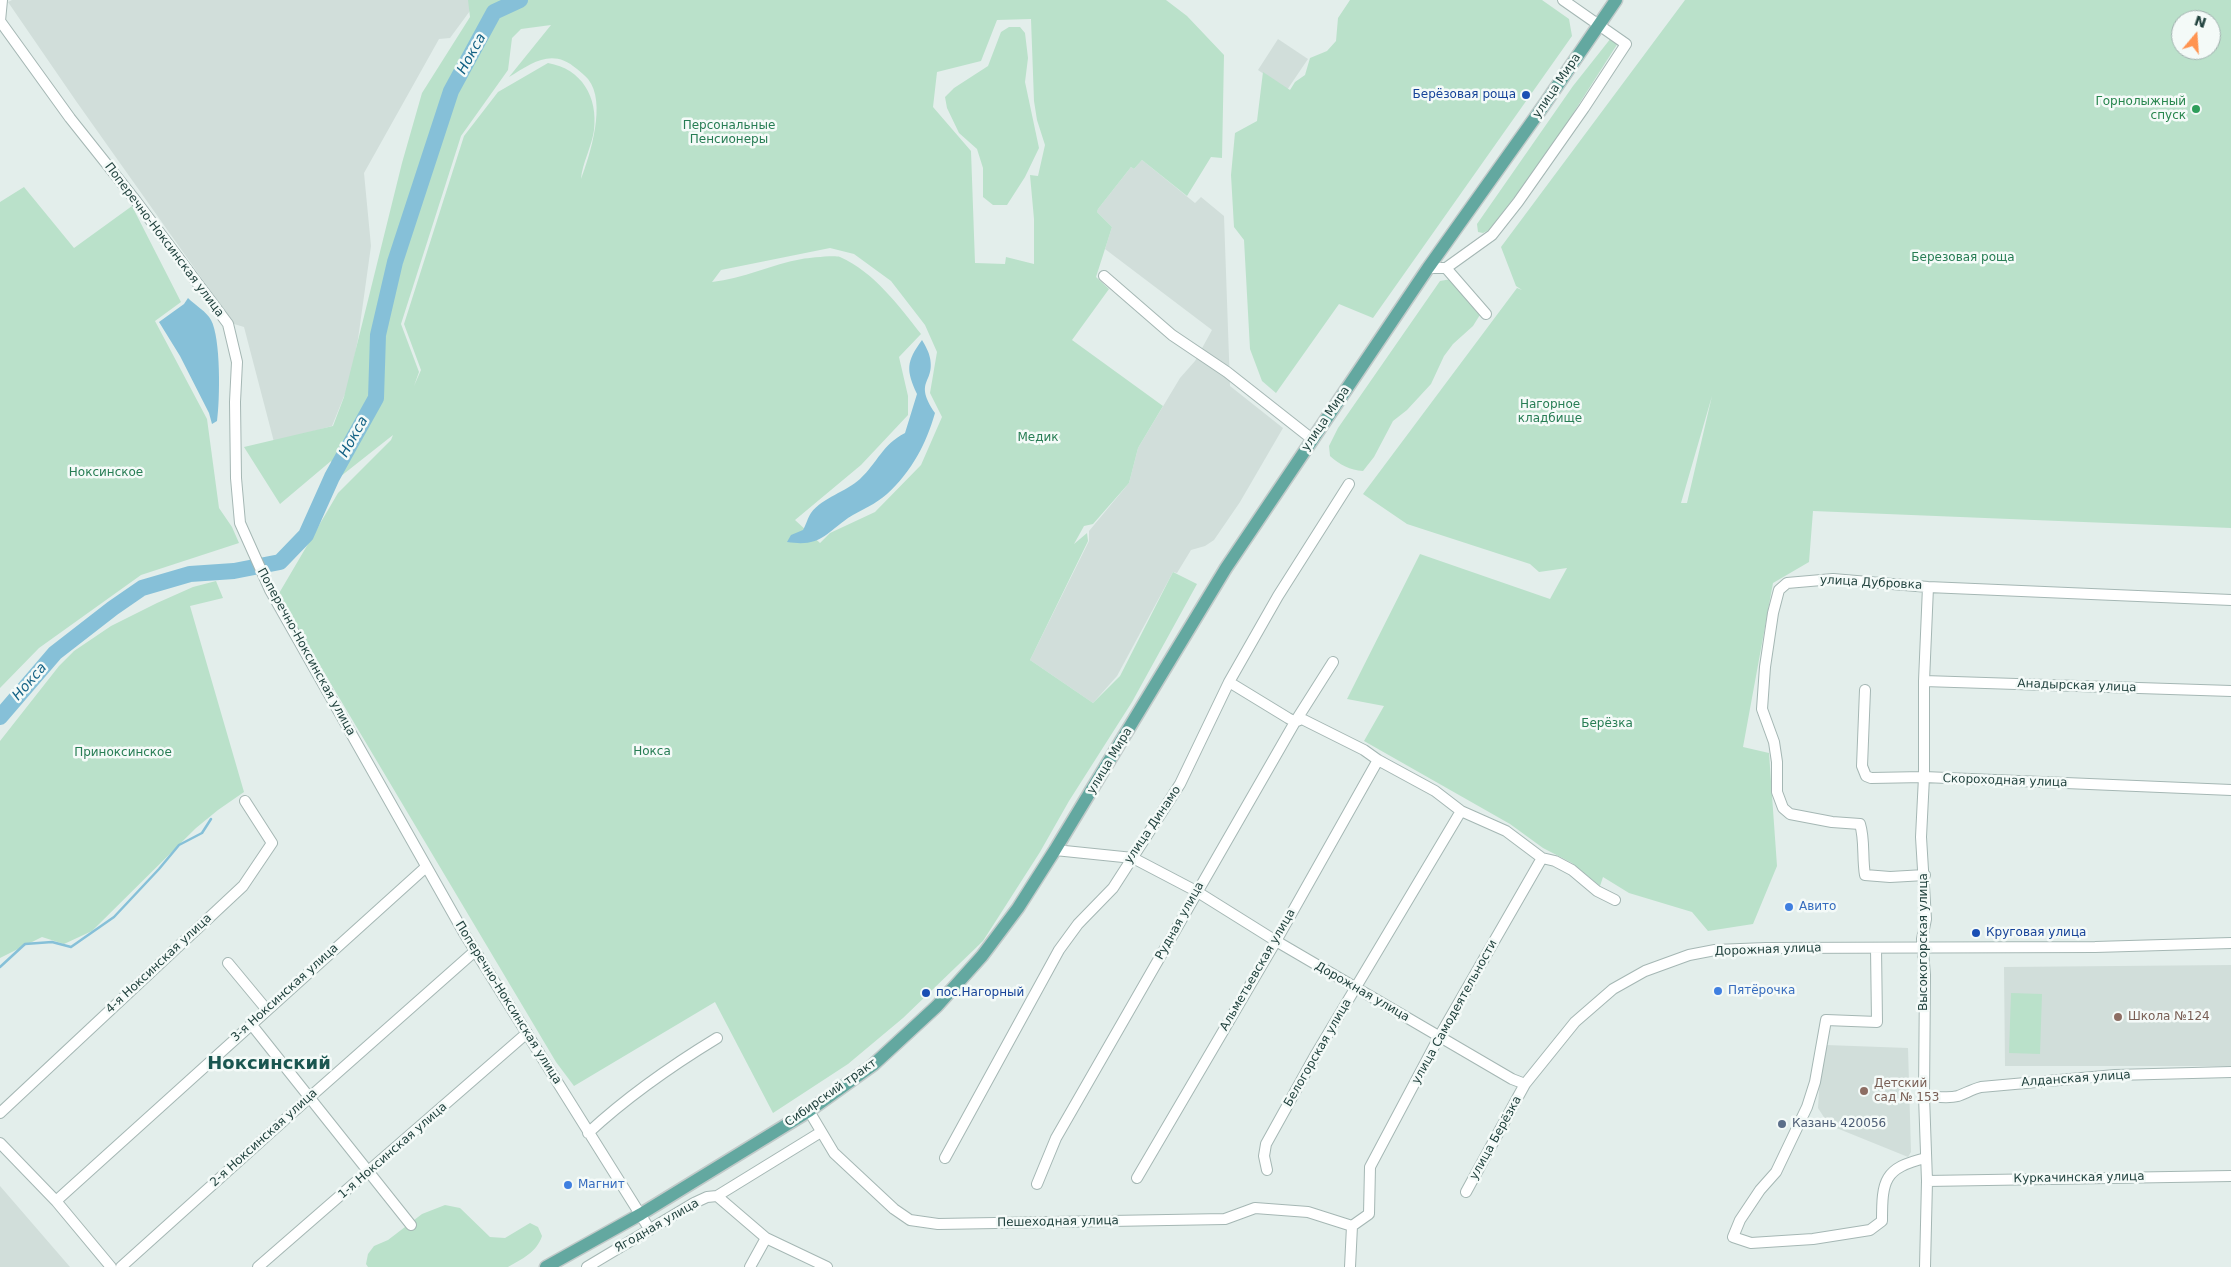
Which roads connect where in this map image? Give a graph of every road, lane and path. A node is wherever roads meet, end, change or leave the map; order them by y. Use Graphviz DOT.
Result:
graph roads {
  1 [pos="2,0"];
  2 [pos="1563,0"];
  3 [pos="1616,0"];
  4 [pos="1599,25"];
  5 [pos="1428,268"];
  6 [pos="1446,268"];
  7 [pos="1104,276"];
  8 [pos="1486,314"];
  9 [pos="1312,439"];
  10 [pos="1349,484"];
  11 [pos="1928,587"];
  12 [pos="2231,600"];
  13 [pos="1333,662"];
  14 [pos="1924,681"];
  15 [pos="1229,682"];
  16 [pos="1865,690"];
  17 [pos="2231,691"];
  18 [pos="1295,722"];
  19 [pos="1378,760"];
  20 [pos="1924,777"];
  21 [pos="2231,790"];
  22 [pos="245,801"];
  23 [pos="1461,811"];
  24 [pos="1056,850"];
  25 [pos="1133,858"];
  26 [pos="1542,858"];
  27 [pos="426,867"];
  28 [pos="1925,875"];
  29 [pos="1196,891"];
  30 [pos="1615,900"];
  31 [pos="1276,941"];
  32 [pos="2231,943"];
  33 [pos="1876,948"];
  34 [pos="1924,948"];
  35 [pos="475,951"];
  36 [pos="228,962"];
  37 [pos="1356,989"];
  38 [pos="267,1010"];
  39 [pos="251,1024"];
  40 [pos="527,1033"];
  41 [pos="1439,1037"];
  42 [pos="717,1038"];
  43 [pos="2231,1072"];
  44 [pos="1525,1084"];
  45 [pos="1924,1096"];
  46 [pos="310,1097"];
  47 [pos="809,1111"];
  48 [pos="0,1112"];
  49 [pos="588,1132"];
  50 [pos="821,1132"];
  51 [pos="0,1143"];
  52 [pos="945,1158"];
  53 [pos="1926,1158"];
  54 [pos="1268,1170"];
  55 [pos="369,1173"];
  56 [pos="2231,1176"];
  57 [pos="1137,1178"];
  58 [pos="1927,1181"];
  59 [pos="1037,1184"];
  60 [pos="1466,1192"];
  61 [pos="717,1196"];
  62 [pos="56,1201"];
  63 [pos="641,1214"];
  64 [pos="411,1225"];
  65 [pos="1352,1226"];
  66 [pos="650,1230"];
  67 [pos="766,1238"];
  68 [pos="592,1265"];
  69 [pos="111,1267"];
  70 [pos="121,1267"];
  71 [pos="258,1267"];
  72 [pos="546,1267"];
  73 [pos="750,1267"];
  74 [pos="828,1267"];
  75 [pos="1350,1267"];
  76 [pos="1925,1267"];
  1 -- 27 [label="street, Поперечно-Ноксинская улица"];
  2 -- 4 [label="street"];
  3 -- 4 [label="main road, улица Мира"];
  4 -- 5 [label="main road, улица Мира"];
  4 -- 6 [label="street"];
  5 -- 6 [label="street"];
  5 -- 9 [label="main road, улица Мира"];
  6 -- 8 [label="street"];
  7 -- 9 [label="street"];
  9 -- 24 [label="main road, улица Мира"];
  10 -- 15 [label="street, улица Динамо"];
  11 -- 12 [label="street, улица Дубровка"];
  11 -- 14 [label="street, Высокогорская улица"];
  11 -- 28 [label="street, улица Дубровка"];
  13 -- 18 [label="street, Рудная улица"];
  14 -- 17 [label="street, Анадырская улица"];
  14 -- 20 [label="street, Высокогорская улица"];
  15 -- 18 [label="street"];
  15 -- 25 [label="street, улица Динамо"];
  16 -- 20 [label="street, Скороходная улица"];
  18 -- 19 [label="street"];
  18 -- 29 [label="street, Рудная улица"];
  19 -- 23 [label="street"];
  19 -- 31 [label="street, Альметьевская улица"];
  20 -- 21 [label="street, Скороходная улица"];
  20 -- 28 [label="street, Высокогорская улица"];
  22 -- 48 [label="street, 4-я Ноксинская улица"];
  23 -- 26 [label="street"];
  23 -- 37 [label="street, Белогорская улица"];
  24 -- 25 [label="street, Дорожная улица"];
  24 -- 47 [label="main road, Сибирский тракт"];
  25 -- 29 [label="street, Дорожная улица"];
  25 -- 52 [label="street, улица Динамо"];
  26 -- 30 [label="street"];
  26 -- 41 [label="street, улица Самодеятельности"];
  27 -- 35 [label="street, Поперечно-Ноксинская улица"];
  27 -- 38 [label="street, 3-я Ноксинская улица"];
  28 -- 34 [label="street, Высокогорская улица"];
  29 -- 31 [label="street, Дорожная улица"];
  29 -- 59 [label="street, Рудная улица"];
  31 -- 37 [label="street, Дорожная улица"];
  31 -- 57 [label="street, Альметьевская улица"];
  32 -- 34 [label="street, Дорожная улица"];
  33 -- 34 [label="street, Дорожная улица"];
  33 -- 44 [label="street, Дорожная улица"];
  33 -- 53 [label="street"];
  34 -- 45 [label="street, Высокогорская улица"];
  35 -- 40 [label="street, Поперечно-Ноксинская улица"];
  35 -- 46 [label="street, 2-я Ноксинская улица"];
  36 -- 38 [label="street"];
  37 -- 41 [label="street, Дорожная улица"];
  37 -- 54 [label="street, Белогорская улица"];
  38 -- 39 [label="street, 3-я Ноксинская улица"];
  39 -- 46 [label="street"];
  39 -- 62 [label="street, 3-я Ноксинская улица"];
  40 -- 49 [label="street, Поперечно-Ноксинская улица"];
  40 -- 55 [label="street, 1-я Ноксинская улица"];
  41 -- 44 [label="street, Дорожная улица"];
  41 -- 65 [label="street, улица Самодеятельности"];
  42 -- 49 [label="street"];
  43 -- 45 [label="street, Алданская улица"];
  44 -- 60 [label="street, улица Берёзка"];
  45 -- 53 [label="street, Высокогорская улица"];
  46 -- 55 [label="street"];
  46 -- 70 [label="street, 2-я Ноксинская улица"];
  47 -- 50 [label="street, Пешеходная улица"];
  47 -- 63 [label="main road, Сибирский тракт"];
  49 -- 63 [label="street, Поперечно-Ноксинская улица"];
  50 -- 61 [label="street, Ягодная улица"];
  50 -- 65 [label="street, Пешеходная улица"];
  51 -- 62 [label="street"];
  53 -- 58 [label="street, Высокогорская улица"];
  55 -- 64 [label="street"];
  55 -- 71 [label="street, 1-я Ноксинская улица"];
  56 -- 58 [label="street, Куркачинская улица"];
  58 -- 76 [label="street, Высокогорская улица"];
  61 -- 66 [label="street, Ягодная улица"];
  61 -- 67 [label="street"];
  62 -- 69 [label="street"];
  63 -- 66 [label="street, Поперечно-Ноксинская улица"];
  63 -- 72 [label="main road, Сибирский тракт"];
  65 -- 75 [label="street"];
  66 -- 68 [label="street, Ягодная улица"];
  67 -- 73 [label="street"];
  67 -- 74 [label="street"];
}
